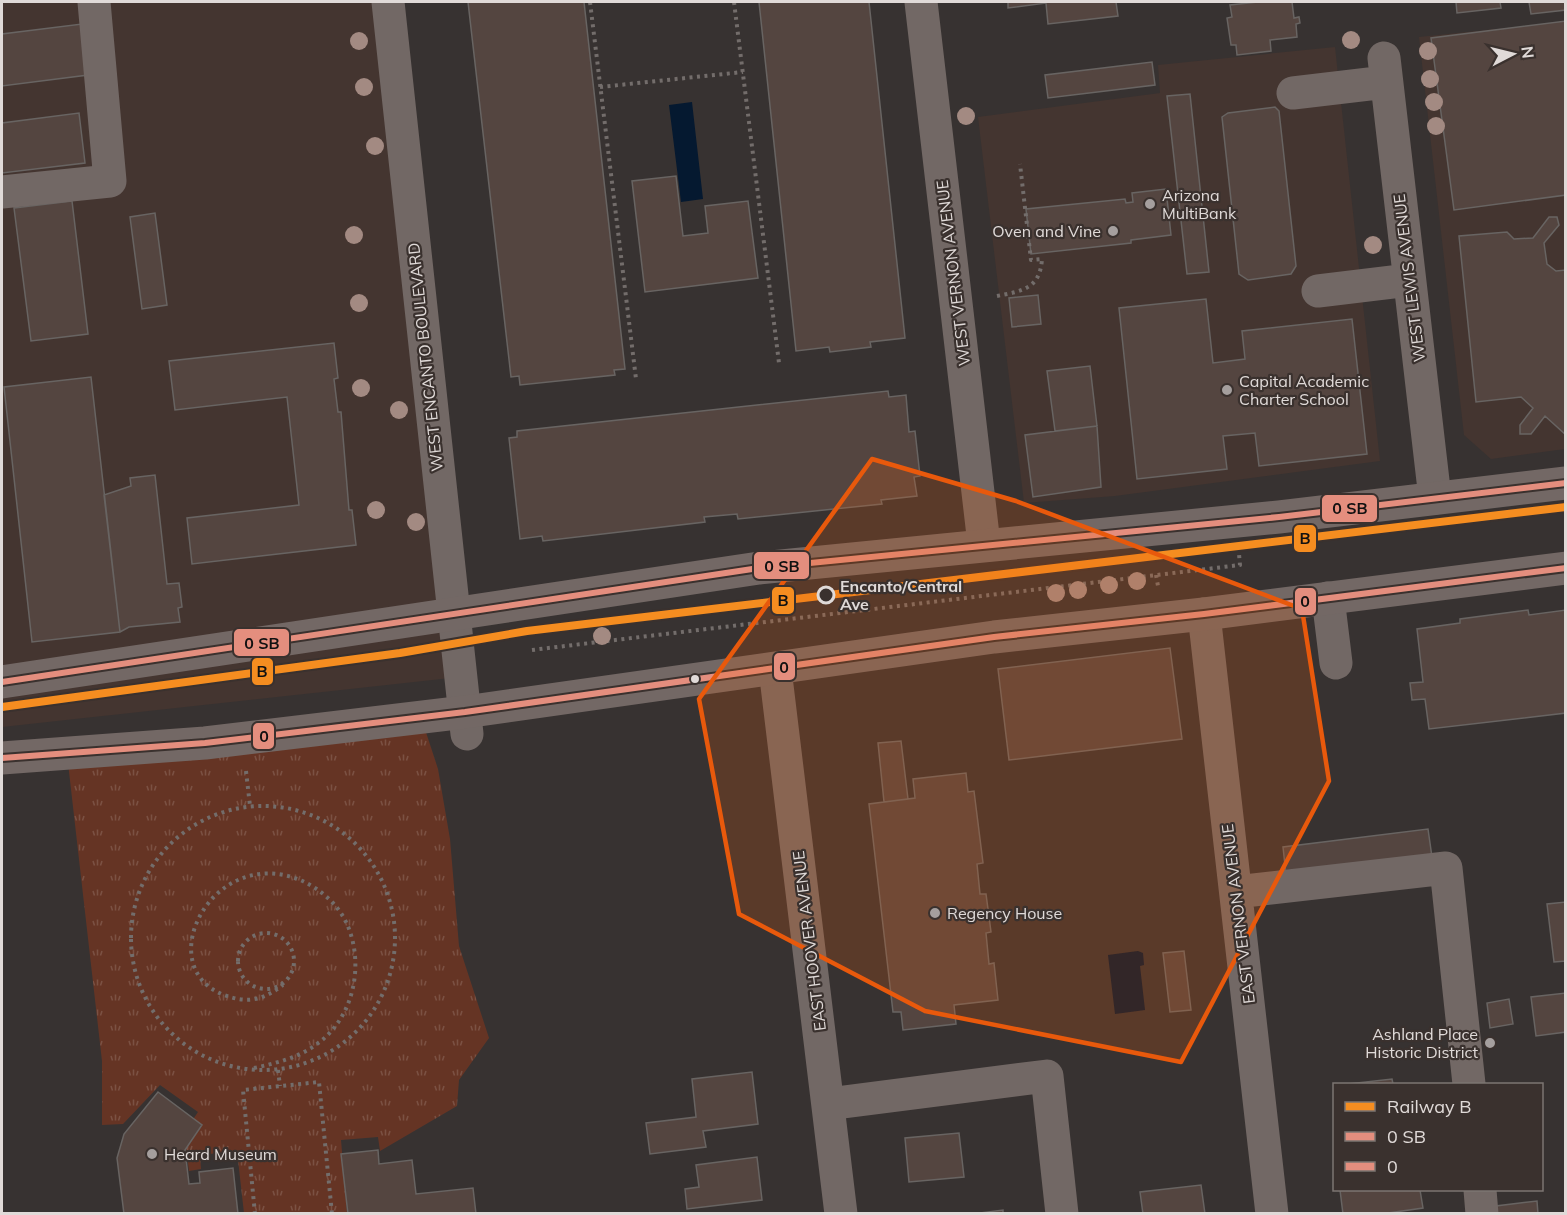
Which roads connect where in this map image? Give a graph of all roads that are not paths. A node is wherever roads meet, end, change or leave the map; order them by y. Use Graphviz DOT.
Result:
graph roads {
  1 [pos="94,2"];
  2 [pos="388,2"];
  3 [pos="921,2"];
  4 [pos="1293,93"];
  5 [pos="2,192"];
  6 [pos="1409,280"];
  7 [pos="1318,291"];
  8 [pos="1566,483"];
  9 [pos="1435,498"];
  10 [pos="984,544"];
  11 [pos="1566,568"];
  12 [pos="1328,598"];
  13 [pos="453,614"];
  14 [pos="1204,614"];
  15 [pos="1336,663"];
  16 [pos="775,669"];
  17 [pos="2,682"];
  18 [pos="466,723"];
  19 [pos="2,758"];
  20 [pos="1236,892"];
  21 [pos="1469,1083"];
  22 [pos="828,1104"];
  23 [pos="1480,1191"];
  24 [pos="841,1214"];
  25 [pos="1062,1214"];
  26 [pos="1272,1214"];
  27 [pos="1482,1214"];
  1 -- 5 [label="street"];
  2 -- 13 [label="street, WEST ENCANTO BOULEVARD"];
  3 -- 10 [label="street, WEST VERNON AVENUE"];
  4 -- 6 [label="street, WEST LEWIS AVENUE"];
  6 -- 7 [label="street"];
  6 -- 9 [label="street, WEST LEWIS AVENUE"];
  8 -- 9 [label="main road"];
  9 -- 10 [label="main road"];
  10 -- 13 [label="main road"];
  11 -- 12 [label="main road"];
  12 -- 14 [label="main road"];
  12 -- 15 [label="street"];
  13 -- 17 [label="main road"];
  13 -- 18 [label="street, WEST ENCANTO BOULEVARD"];
  14 -- 16 [label="main road"];
  14 -- 20 [label="street, EAST VERNON AVENUE"];
  16 -- 18 [label="main road"];
  16 -- 22 [label="street, EAST HOOVER AVENUE"];
  18 -- 19 [label="main road"];
  20 -- 21 [label="street"];
  20 -- 26 [label="street, EAST VERNON AVENUE"];
  22 -- 24 [label="street, EAST HOOVER AVENUE"];
  22 -- 25 [label="street"];
  23 -- 27 [label="street"];
}
